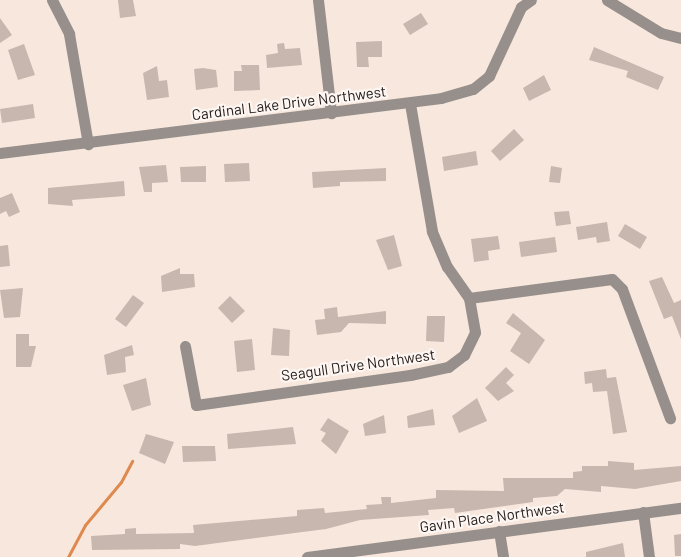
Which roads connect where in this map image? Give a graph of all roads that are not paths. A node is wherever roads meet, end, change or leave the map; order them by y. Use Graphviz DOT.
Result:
graph roads {
  1 [pos="52,0"];
  2 [pos="318,0"];
  3 [pos="531,0"];
  4 [pos="607,0"];
  5 [pos="681,38"];
  6 [pos="410,104"];
  7 [pos="330,112"];
  8 [pos="88,144"];
  9 [pos="0,153"];
  10 [pos="469,298"];
  11 [pos="185,346"];
  12 [pos="670,418"];
  13 [pos="681,508"];
  14 [pos="643,512"];
  15 [pos="499,531"];
  16 [pos="307,557"];
  17 [pos="503,557"];
  18 [pos="650,557"];
  1 -- 8 [label="street"];
  2 -- 7 [label="street"];
  3 -- 6 [label="street, Cardinal Lake Drive Northwest"];
  4 -- 5 [label="street"];
  6 -- 7 [label="street, Cardinal Lake Drive Northwest"];
  6 -- 10 [label="street, Seagull Drive Northwest"];
  7 -- 8 [label="street, Cardinal Lake Drive Northwest"];
  8 -- 9 [label="street, Cardinal Lake Drive Northwest"];
  10 -- 11 [label="street, Seagull Drive Northwest"];
  10 -- 12 [label="street"];
  13 -- 14 [label="street, Gavin Place Northwest"];
  14 -- 15 [label="street, Gavin Place Northwest"];
  14 -- 18 [label="street"];
  15 -- 16 [label="street, Gavin Place Northwest"];
  15 -- 17 [label="street"];
}
